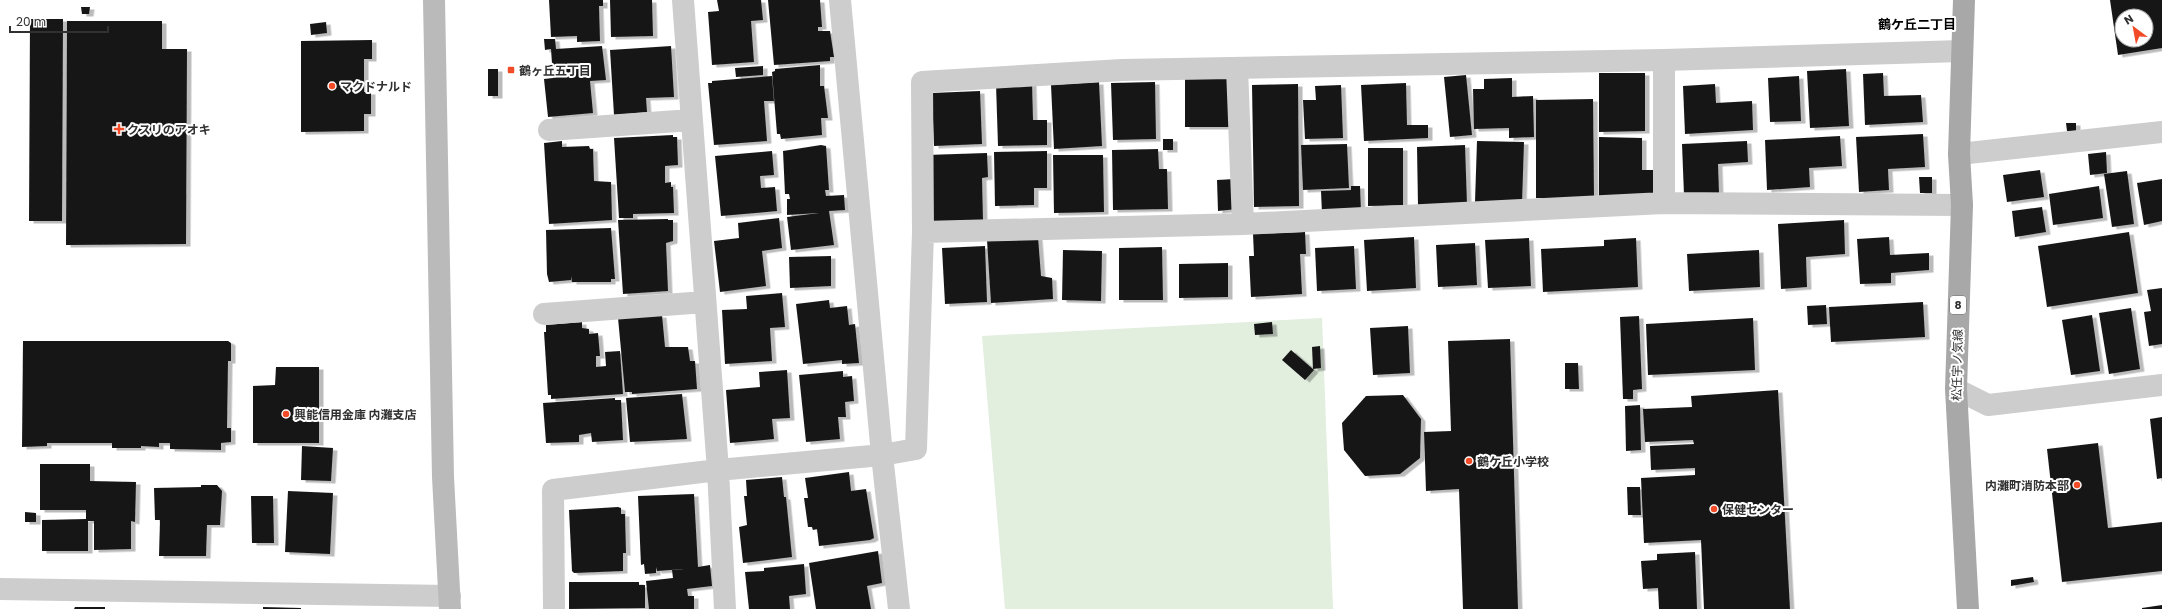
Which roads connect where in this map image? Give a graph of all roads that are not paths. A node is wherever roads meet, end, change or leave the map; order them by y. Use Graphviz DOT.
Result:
graph roads {
  1 [pos="434,0"];
  2 [pos="683,0"];
  3 [pos="840,0"];
  4 [pos="1964,0"];
  5 [pos="1962,51"];
  6 [pos="1664,60"];
  7 [pos="1237,68"];
  8 [pos="692,120"];
  9 [pos="550,130"];
  10 [pos="2162,132"];
  11 [pos="1959,154"];
  12 [pos="1664,203"];
  13 [pos="1962,205"];
  14 [pos="1243,224"];
  15 [pos="923,232"];
  16 [pos="705,302"];
  17 [pos="544,314"];
  18 [pos="2162,385"];
  19 [pos="1956,389"];
  20 [pos="882,455"];
  21 [pos="718,470"];
  22 [pos="0,589"];
  23 [pos="450,603"];
  24 [pos="554,609"];
  25 [pos="725,609"];
  26 [pos="899,609"];
  27 [pos="1968,609"];
  1 -- 23 [label="street"];
  2 -- 8 [label="street"];
  3 -- 20 [label="street"];
  4 -- 5 [label="main road, 松任宇ノ気線 / 8"];
  5 -- 6 [label="street"];
  5 -- 11 [label="main road, 松任宇ノ気線 / 8"];
  6 -- 7 [label="street"];
  6 -- 12 [label="street"];
  7 -- 14 [label="street"];
  7 -- 15 [label="street"];
  8 -- 9 [label="street"];
  8 -- 16 [label="street"];
  10 -- 11 [label="street"];
  11 -- 13 [label="main road, 松任宇ノ気線 / 8"];
  12 -- 13 [label="street"];
  12 -- 14 [label="street"];
  13 -- 19 [label="main road, 松任宇ノ気線 / 8"];
  14 -- 15 [label="street"];
  15 -- 20 [label="street"];
  16 -- 17 [label="street"];
  16 -- 21 [label="street"];
  18 -- 19 [label="street"];
  19 -- 27 [label="main road, 松任宇ノ気線 / 8"];
  20 -- 21 [label="street"];
  20 -- 26 [label="street"];
  21 -- 24 [label="street"];
  21 -- 25 [label="street"];
  22 -- 23 [label="street"];
}
